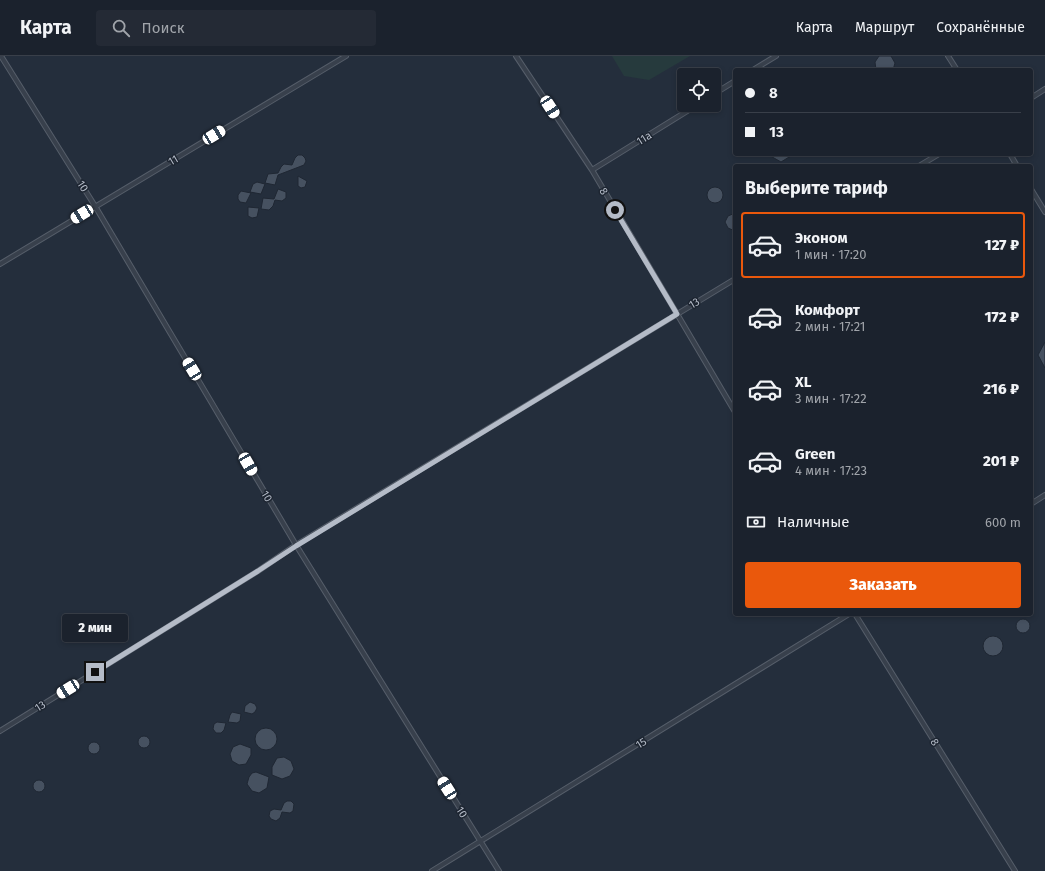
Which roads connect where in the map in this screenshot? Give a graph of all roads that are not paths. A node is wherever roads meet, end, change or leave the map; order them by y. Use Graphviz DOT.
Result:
graph roads {
  1 [pos="1,56"];
  2 [pos="346,56"];
  3 [pos="516,56"];
  4 [pos="776,56"];
  5 [pos="948,56"];
  6 [pos="756,68"];
  7 [pos="956,68"];
  8 [pos="733,82"];
  9 [pos="1045,89"];
  10 [pos="721,90"];
  11 [pos="1033,97"];
  12 [pos="686,112"];
  13 [pos="936,156"];
  14 [pos="922,164"];
  15 [pos="592,170"];
  16 [pos="1033,192"];
  17 [pos="95,206"];
  18 [pos="1045,212"];
  19 [pos="0,264"];
  20 [pos="733,280"];
  21 [pos="677,314"];
  22 [pos="733,409"];
  23 [pos="1045,495"];
  24 [pos="1033,503"];
  25 [pos="296,546"];
  26 [pos="846,616"];
  27 [pos="856,616"];
  28 [pos="0,731"];
  29 [pos="481,841"];
  30 [pos="432,871"];
  31 [pos="499,871"];
  32 [pos="1015,871"];
  1 -- 17 [label="lane, 10 / 10"];
  2 -- 17 [label="lane, 11 / 11"];
  3 -- 15 [label="lane, 8 / 8"];
  4 -- 6 [label="lane"];
  5 -- 7 [label="lane"];
  8 -- 10 [label="lane"];
  9 -- 11 [label="lane"];
  12 -- 15 [label="lane, 11a / 11a"];
  13 -- 14 [label="lane"];
  15 -- 21 [label="lane, 8 / 8"];
  16 -- 18 [label="lane"];
  17 -- 19 [label="lane, 11 / 11"];
  17 -- 25 [label="lane, 10 / 10"];
  20 -- 21 [label="lane, 13 / 13"];
  21 -- 22 [label="lane, 8 / 8"];
  21 -- 25 [label="lane, 13 / 13"];
  23 -- 24 [label="lane"];
  25 -- 28 [label="lane, 13 / 13"];
  25 -- 29 [label="lane, 10 / 10"];
  26 -- 29 [label="lane, 15 / 15"];
  27 -- 32 [label="lane, 8 / 8"];
  29 -- 30 [label="lane, 15 / 15"];
  29 -- 31 [label="lane, 10 / 10"];
}
